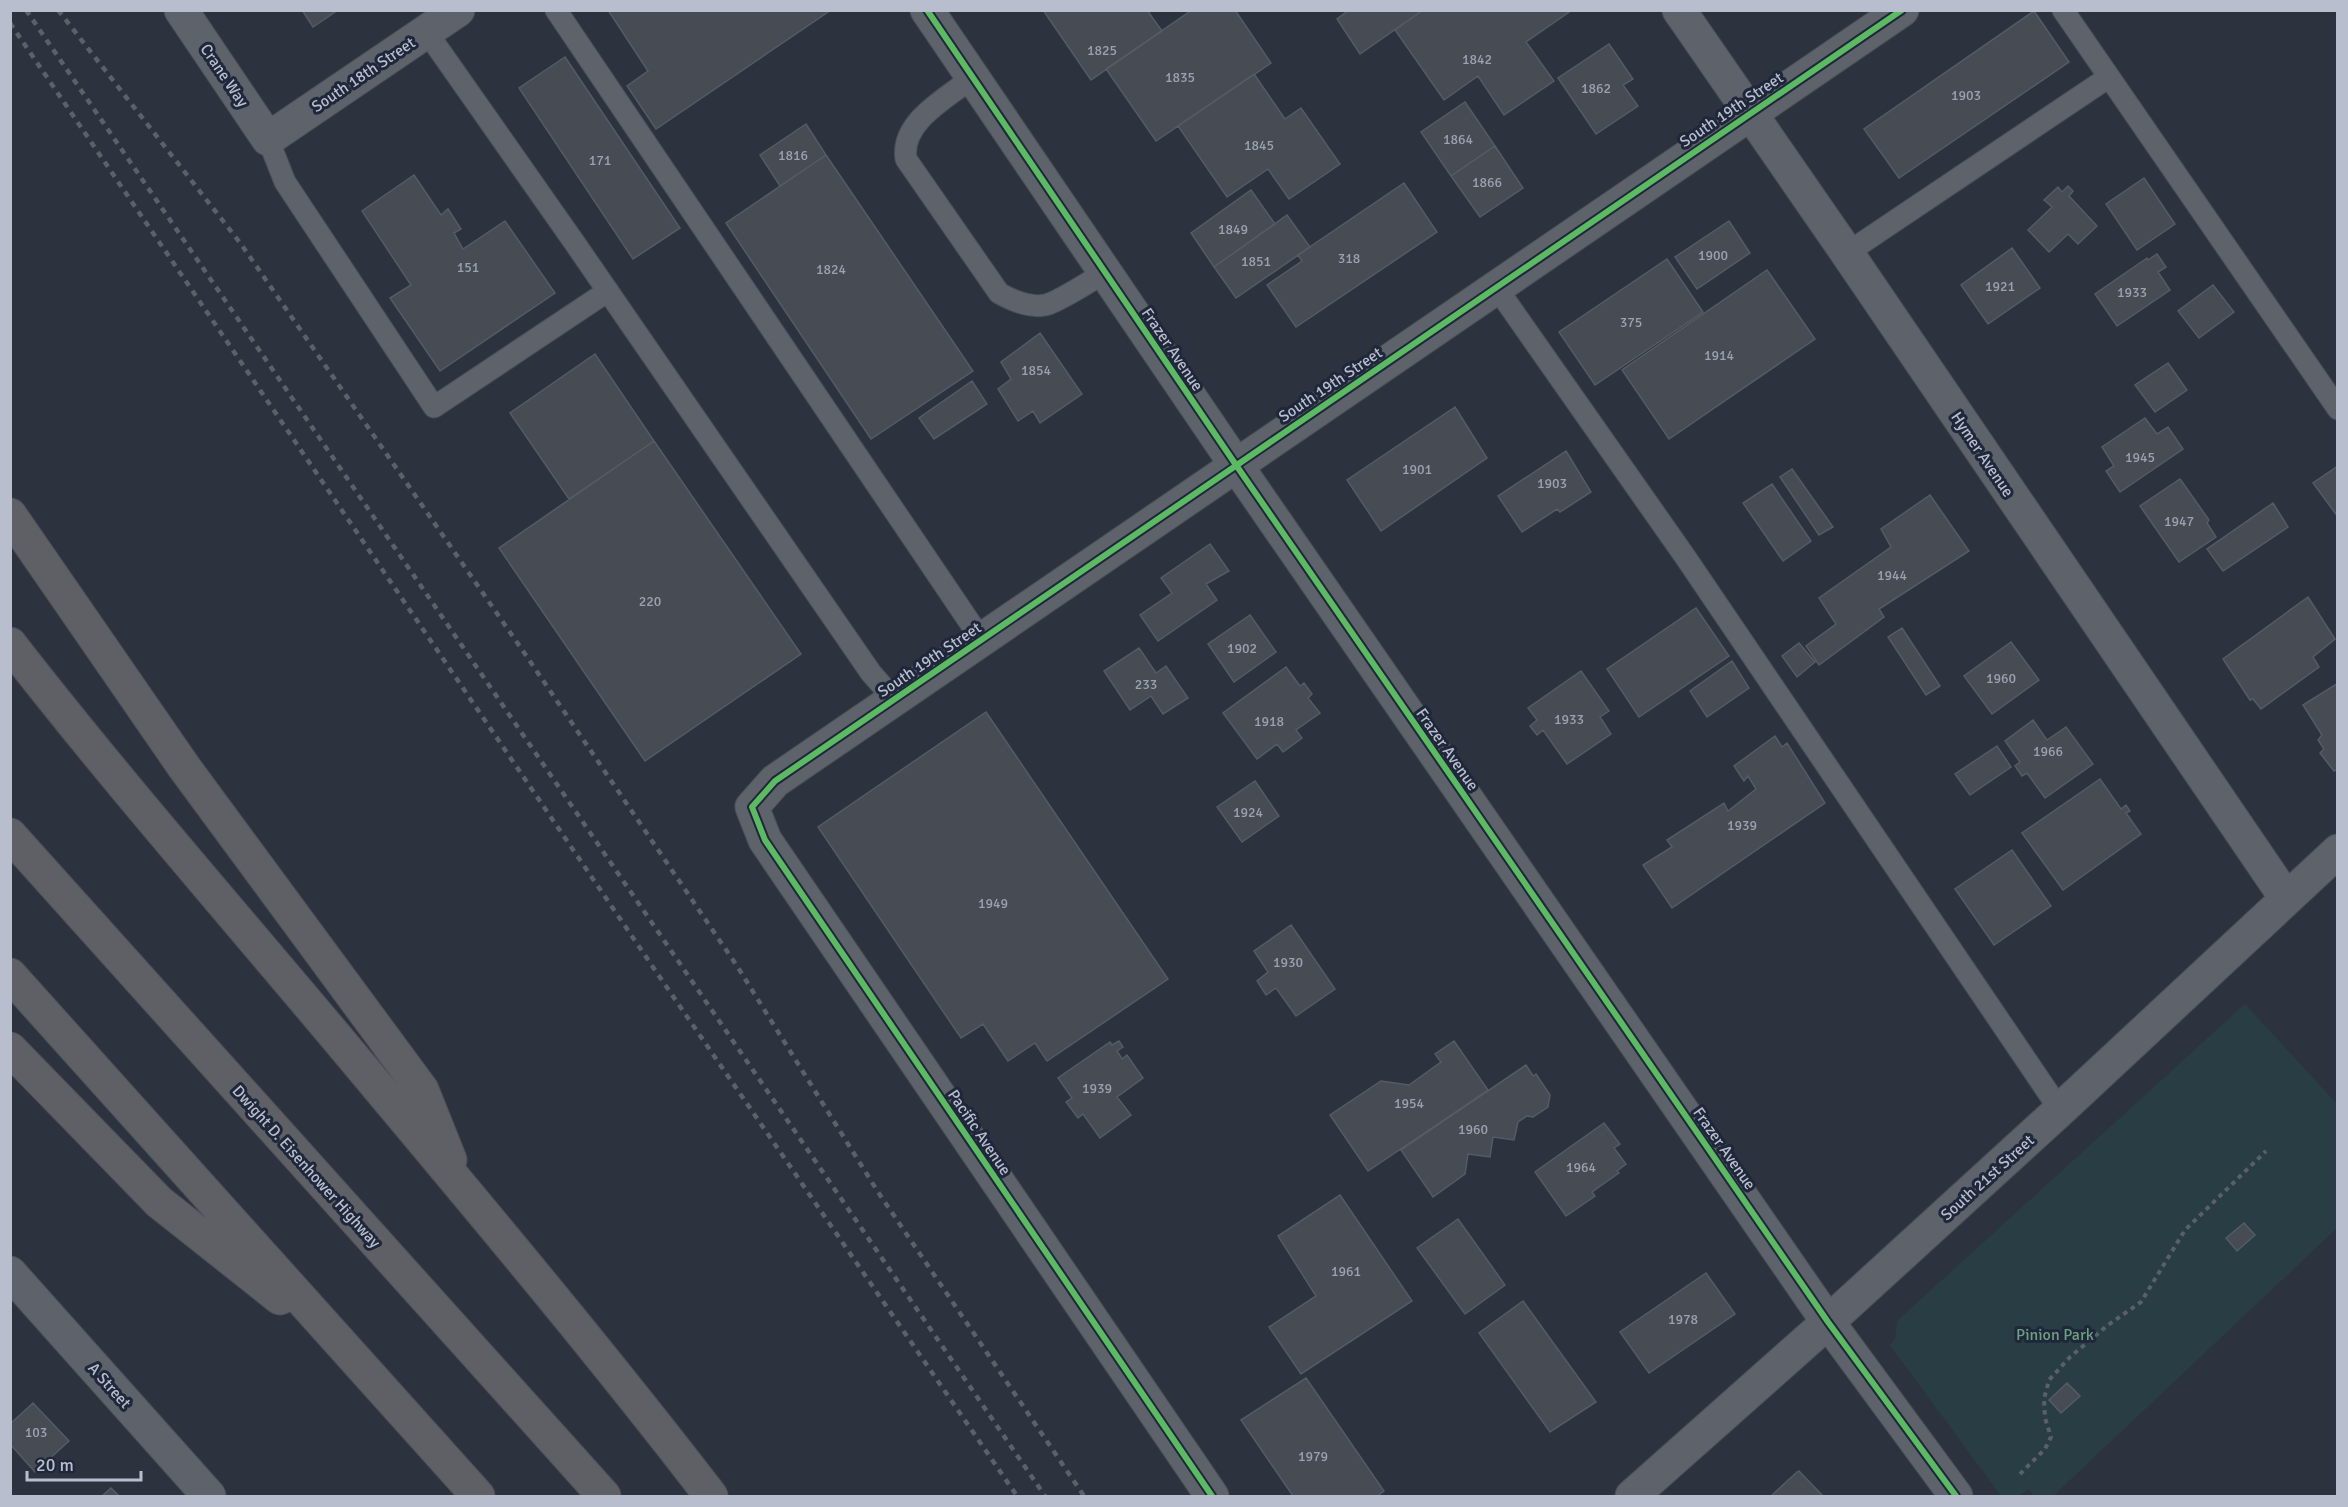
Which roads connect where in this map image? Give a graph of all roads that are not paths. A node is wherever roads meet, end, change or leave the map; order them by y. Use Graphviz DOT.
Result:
graph roads {
  1 [pos="181,10"];
  2 [pos="458,10"];
  3 [pos="556,10"];
  4 [pos="927,10"];
  5 [pos="1679,10"];
  6 [pos="1902,10"];
  7 [pos="2063,10"];
  8 [pos="426,31"];
  9 [pos="2109,77"];
  10 [pos="972,78"];
  11 [pos="1749,114"];
  12 [pos="268,139"];
  13 [pos="1847,253"];
  14 [pos="1104,273"];
  15 [pos="1496,287"];
  16 [pos="608,291"];
  17 [pos="2337,409"];
  18 [pos="1236,465"];
  19 [pos="10,515"];
  20 [pos="981,639"];
  21 [pos="10,644"];
  22 [pos="894,699"];
  23 [pos="775,781"];
  24 [pos="10,836"];
  25 [pos="2337,851"];
  26 [pos="2286,898"];
  27 [pos="10,975"];
  28 [pos="10,1049"];
  29 [pos="2060,1110"];
  30 [pos="461,1187"];
  31 [pos="13,1282"];
  32 [pos="1828,1322"];
  33 [pos="355,1357"];
  34 [pos="209,1497"];
  35 [pos="478,1497"];
  36 [pos="604,1497"];
  37 [pos="711,1497"];
  38 [pos="1212,1497"];
  39 [pos="1632,1497"];
  40 [pos="1956,1497"];
  1 -- 12 [label="street, Crane Way"];
  2 -- 8 [label="street, South 18th Street"];
  3 -- 20 [label="lane"];
  4 -- 10 [label="street, Frazer Avenue"];
  5 -- 11 [label="street, Hymer Avenue"];
  6 -- 11 [label="street, South 19th Street"];
  7 -- 9 [label="lane"];
  8 -- 12 [label="street, South 18th Street"];
  8 -- 16 [label="lane"];
  9 -- 13 [label="lane"];
  9 -- 17 [label="lane"];
  10 -- 14 [label="street, Frazer Avenue"];
  10 -- 14 [label="lane"];
  11 -- 13 [label="street, Hymer Avenue"];
  11 -- 15 [label="street, South 19th Street"];
  12 -- 16 [label="lane"];
  13 -- 26 [label="street, Hymer Avenue"];
  14 -- 18 [label="street, Frazer Avenue"];
  15 -- 18 [label="street, South 19th Street"];
  15 -- 29 [label="lane"];
  16 -- 22 [label="lane"];
  18 -- 20 [label="street, South 19th Street"];
  18 -- 32 [label="street, Frazer Avenue"];
  19 -- 30 [label="highway"];
  20 -- 22 [label="street, South 19th Street"];
  21 -- 30 [label="highway"];
  22 -- 23 [label="street, South 19th Street"];
  23 -- 38 [label="street, Pacific Avenue"];
  24 -- 36 [label="highway, Dwight D. Eisenhower Highway"];
  25 -- 26 [label="street, South 21st Street"];
  26 -- 29 [label="street, South 21st Street"];
  27 -- 33 [label="highway"];
  28 -- 33 [label="highway"];
  29 -- 32 [label="street, South 21st Street"];
  30 -- 37 [label="highway"];
  31 -- 34 [label="street, A Street"];
  32 -- 39 [label="street, South 21st Street"];
  32 -- 40 [label="street, Frazer Avenue"];
  33 -- 35 [label="highway"];
}
